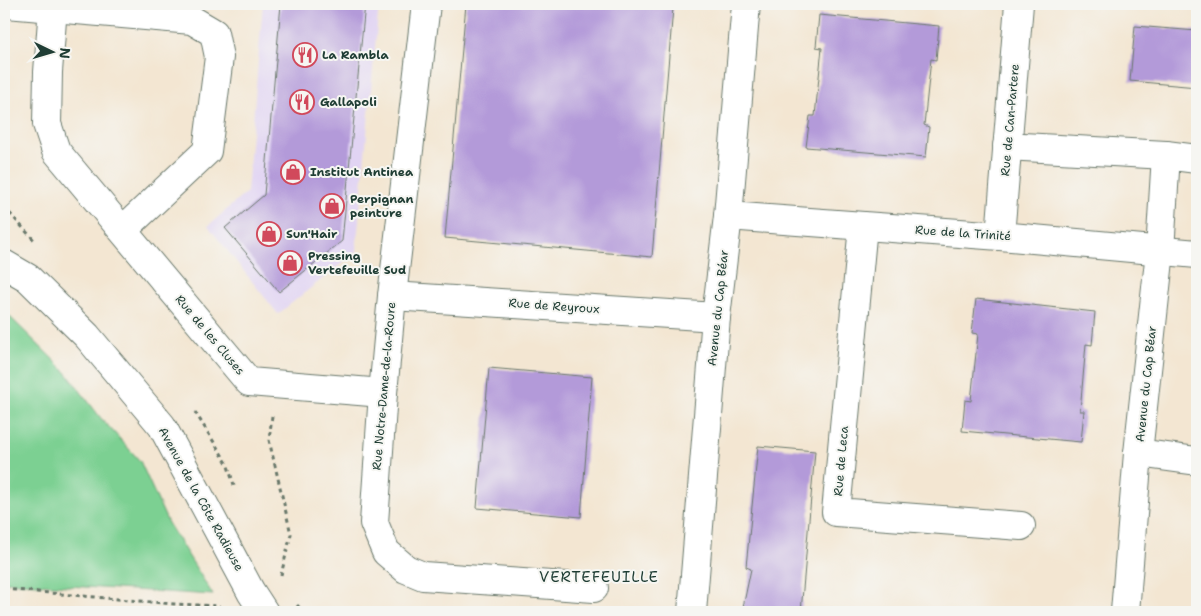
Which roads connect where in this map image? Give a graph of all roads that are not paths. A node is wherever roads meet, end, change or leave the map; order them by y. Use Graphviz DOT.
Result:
graph roads {
  1 [pos="7,4"];
  2 [pos="426,4"];
  3 [pos="746,4"];
  4 [pos="1019,4"];
  5 [pos="53,7"];
  6 [pos="1007,146"];
  7 [pos="1166,155"];
  8 [pos="1197,159"];
  9 [pos="728,216"];
  10 [pos="864,226"];
  11 [pos="123,230"];
  12 [pos="1000,236"];
  13 [pos="1160,251"];
  14 [pos="1197,254"];
  15 [pos="4,264"];
  16 [pos="392,296"];
  17 [pos="716,317"];
  18 [pos="383,393"];
  19 [pos="1138,453"];
  20 [pos="1197,461"];
  21 [pos="1021,526"];
  22 [pos="594,588"];
  23 [pos="264,612"];
  24 [pos="692,612"];
  25 [pos="1125,612"];
  1 -- 5 [label="street"];
  2 -- 16 [label="street, Rue Notre-Dame-de-la-Roure"];
  3 -- 9 [label="street, Avenue du Cap Béar"];
  4 -- 6 [label="street, Rue de Can-Partere"];
  5 -- 11 [label="street, Rue de les Cluses"];
  5 -- 11 [label="street"];
  6 -- 7 [label="street"];
  6 -- 12 [label="street, Rue de Can-Partere"];
  7 -- 8 [label="street"];
  7 -- 13 [label="street, Avenue du Cap Béar"];
  9 -- 10 [label="street, Rue de la Trinité"];
  9 -- 17 [label="street, Avenue du Cap Béar"];
  10 -- 12 [label="street, Rue de la Trinité"];
  10 -- 21 [label="street, Rue de Leca"];
  11 -- 18 [label="street, Rue de les Cluses"];
  12 -- 13 [label="street, Rue de la Trinité"];
  13 -- 14 [label="street, Rue de la Trinité"];
  13 -- 19 [label="street, Avenue du Cap Béar"];
  15 -- 23 [label="street, Avenue de la Côte Radieuse"];
  16 -- 17 [label="street, Rue de Reyroux"];
  16 -- 18 [label="street, Rue Notre-Dame-de-la-Roure"];
  17 -- 24 [label="street, Avenue du Cap Béar"];
  18 -- 22 [label="street, Rue Notre-Dame-de-la-Roure"];
  19 -- 20 [label="street"];
  19 -- 25 [label="street, Avenue du Cap Béar"];
}
